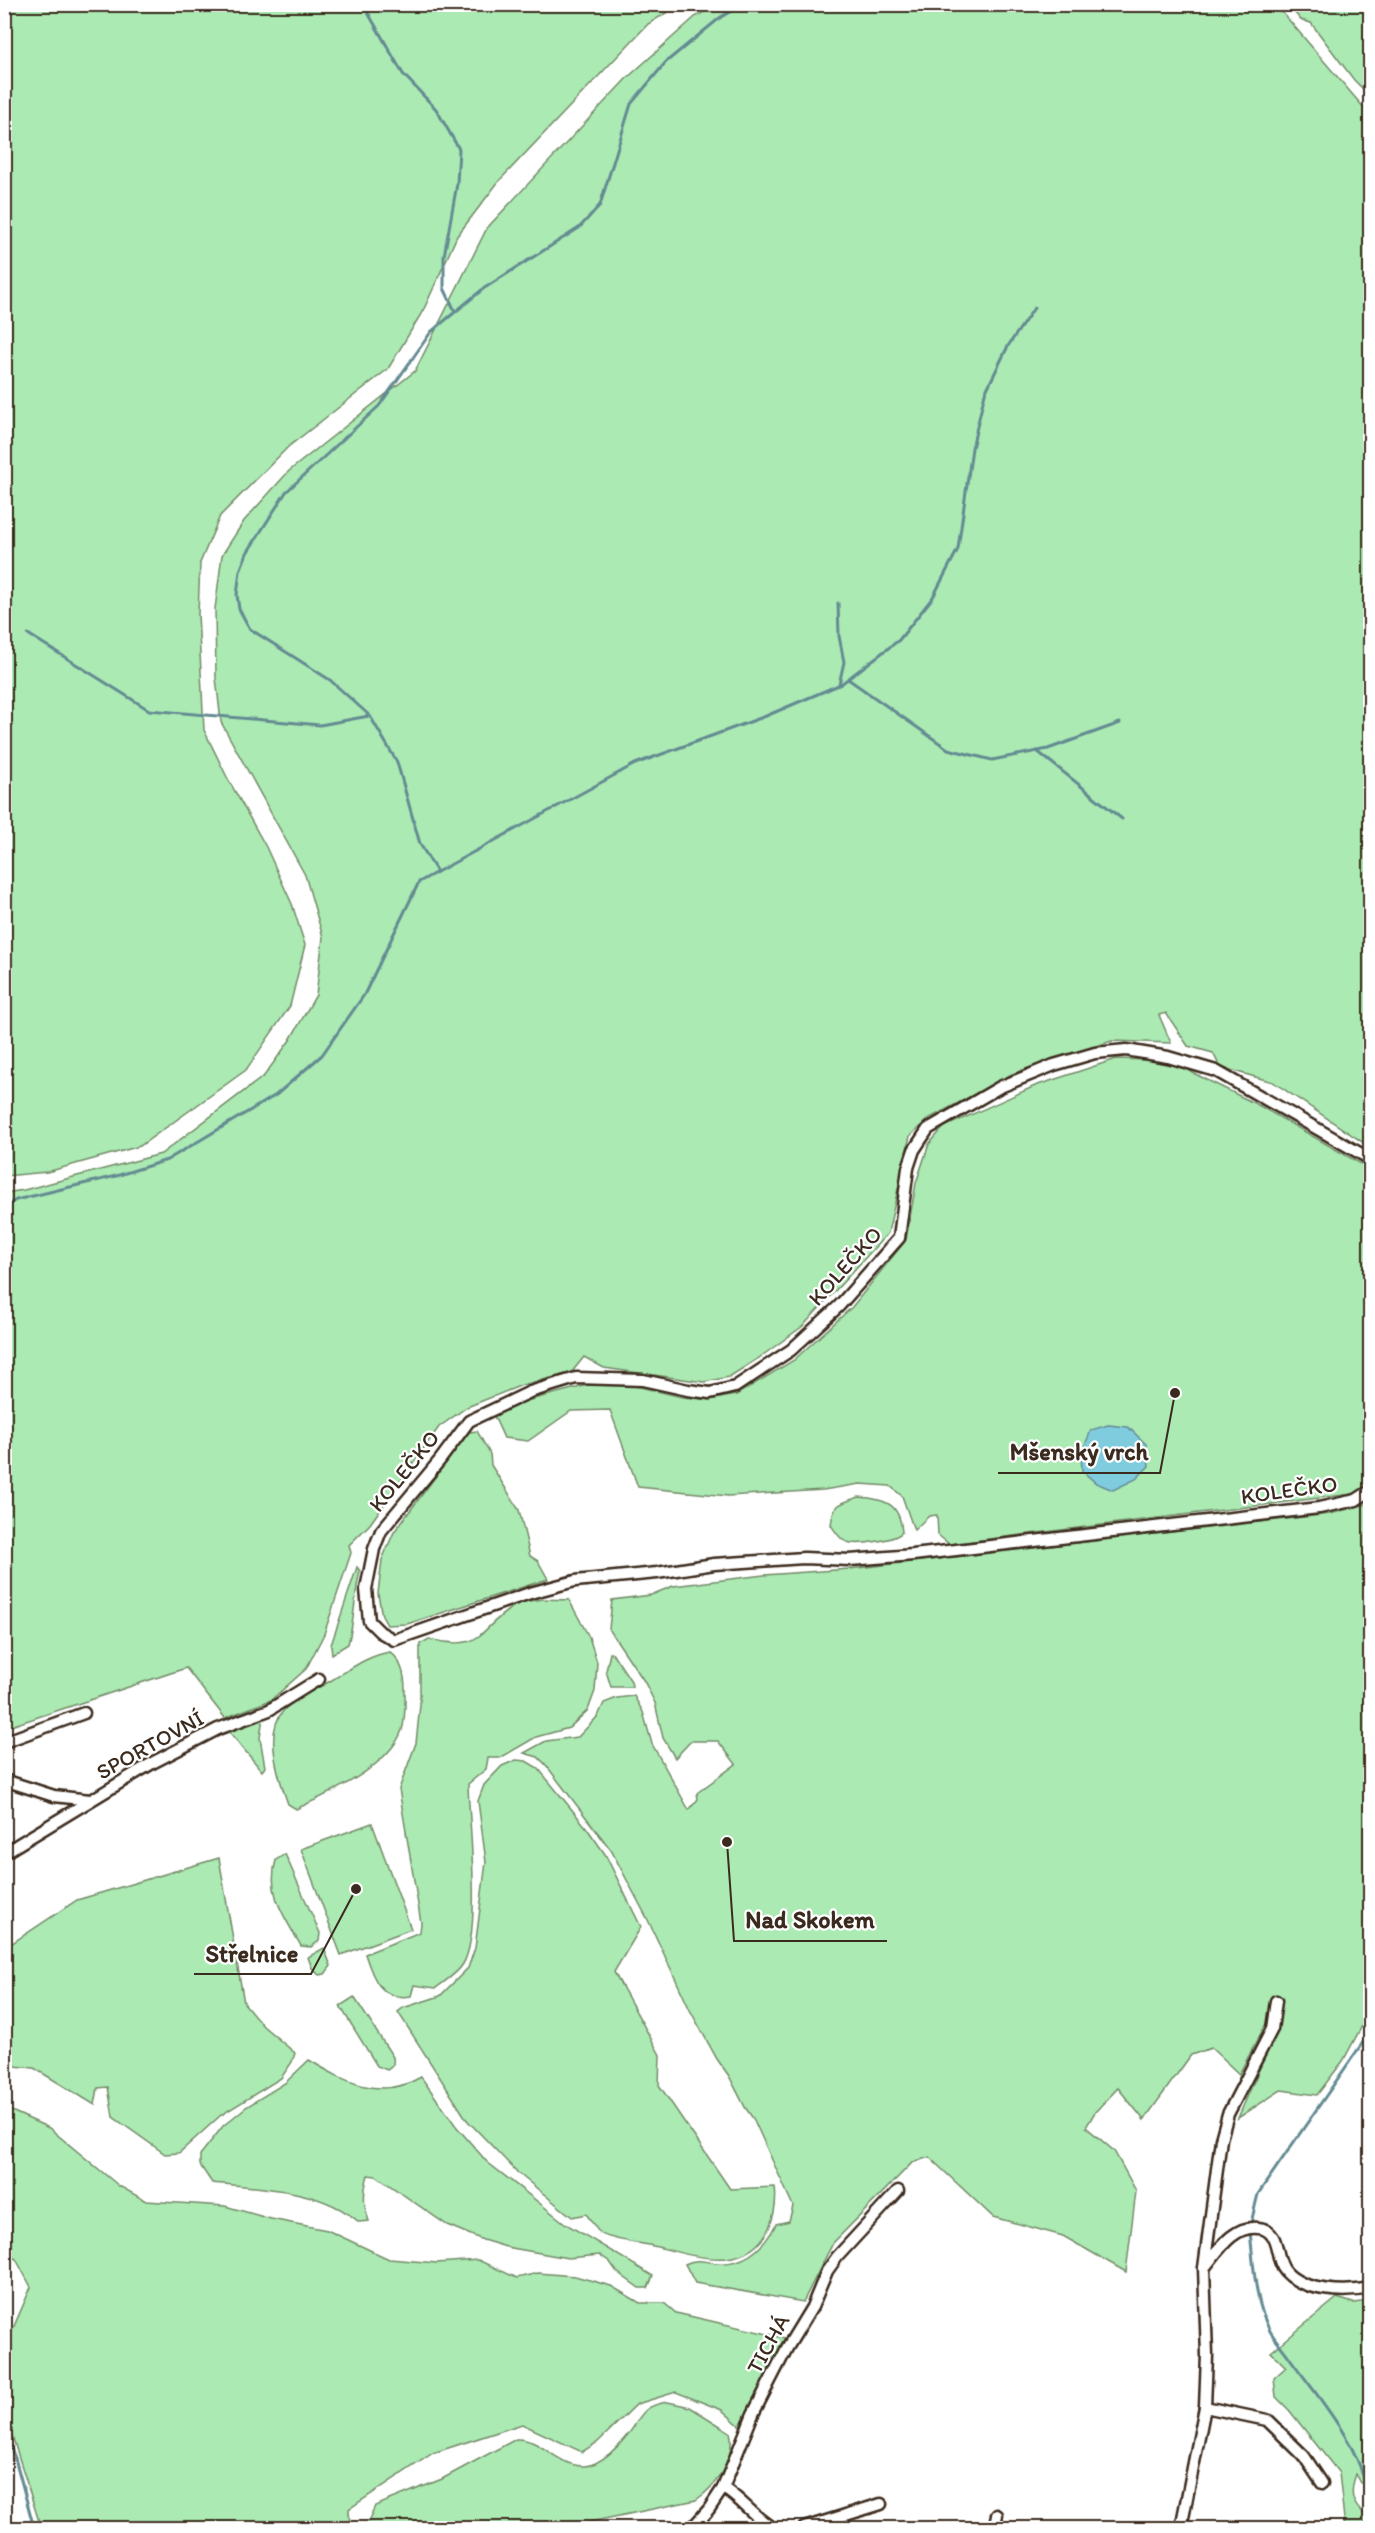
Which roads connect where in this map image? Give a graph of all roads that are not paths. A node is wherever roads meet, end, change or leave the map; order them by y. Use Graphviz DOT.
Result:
graph roads {
  1 [pos="1371,1159"];
  2 [pos="1371,1491"];
  3 [pos="319,1679"];
  4 [pos="84,1713"];
  5 [pos="4,1742"];
  6 [pos="4,1780"];
  7 [pos="90,1800"];
  8 [pos="4,1853"];
  9 [pos="1276,2001"];
  10 [pos="898,2191"];
  11 [pos="1204,2268"];
  12 [pos="1371,2288"];
  13 [pos="1205,2407"];
  14 [pos="1322,2483"];
  15 [pos="723,2488"];
  16 [pos="880,2504"];
  17 [pos="998,2515"];
  18 [pos="692,2529"];
  19 [pos="773,2529"];
  20 [pos="804,2529"];
  21 [pos="994,2529"];
  22 [pos="1181,2529"];
  1 -- 2 [label="street, KOLEČKO"];
  3 -- 7 [label="street, SPORTOVNÍ"];
  4 -- 5 [label="street"];
  6 -- 7 [label="street"];
  7 -- 8 [label="street, SPORTOVNÍ"];
  9 -- 11 [label="street"];
  10 -- 15 [label="street, TICHÁ"];
  11 -- 12 [label="street"];
  11 -- 13 [label="street"];
  13 -- 14 [label="street"];
  13 -- 22 [label="street"];
  15 -- 18 [label="street, TICHÁ"];
  15 -- 19 [label="street"];
  16 -- 20 [label="street"];
  17 -- 21 [label="street"];
}
